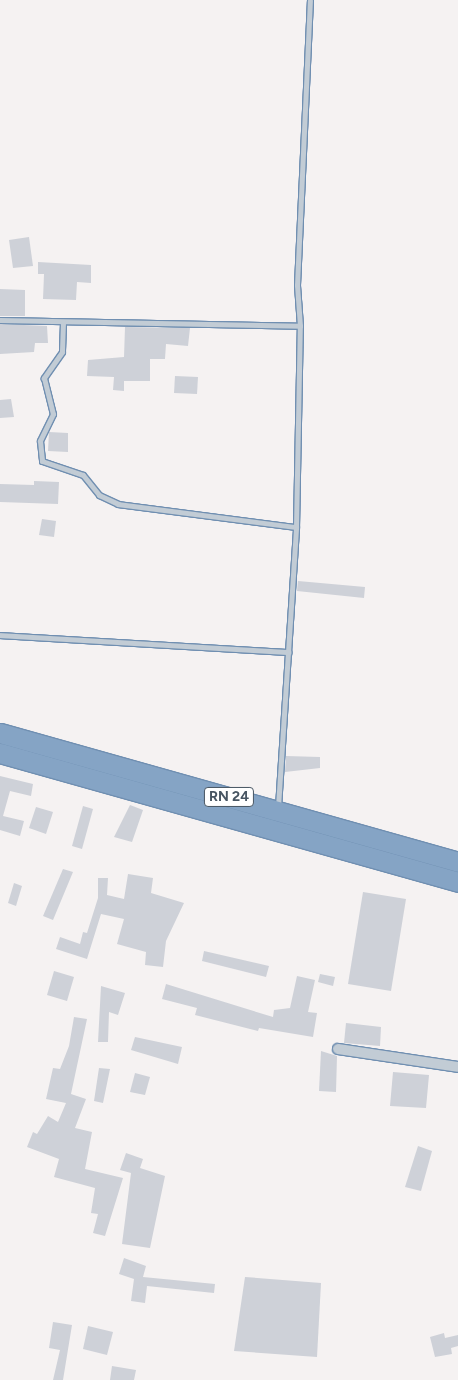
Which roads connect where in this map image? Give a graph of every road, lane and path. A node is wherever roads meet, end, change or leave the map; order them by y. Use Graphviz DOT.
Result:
graph roads {
  1 [pos="310,0"];
  2 [pos="0,320"];
  3 [pos="63,322"];
  4 [pos="300,326"];
  5 [pos="296,527"];
  6 [pos="0,635"];
  7 [pos="288,652"];
  8 [pos="0,732"];
  9 [pos="0,753"];
  10 [pos="278,810"];
  11 [pos="458,862"];
  12 [pos="458,882"];
  13 [pos="338,1049"];
  14 [pos="458,1067"];
  1 -- 4 [label="lane"];
  2 -- 3 [label="lane"];
  3 -- 4 [label="lane"];
  3 -- 5 [label="lane"];
  4 -- 5 [label="lane"];
  5 -- 7 [label="lane"];
  6 -- 7 [label="lane"];
  7 -- 10 [label="lane"];
  8 -- 10 [label="highway, RN 24"];
  9 -- 12 [label="highway, RN 24"];
  10 -- 11 [label="highway, RN 24"];
  13 -- 14 [label="street"];
}
